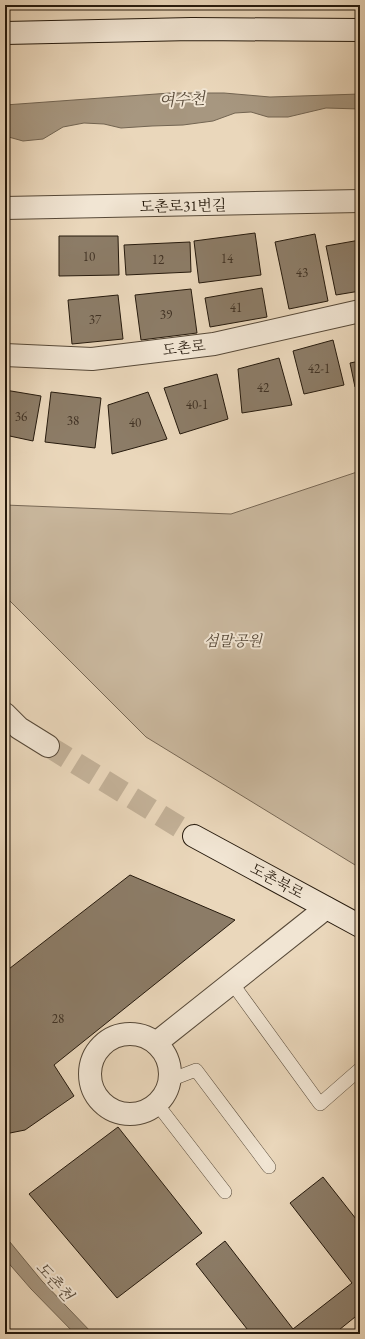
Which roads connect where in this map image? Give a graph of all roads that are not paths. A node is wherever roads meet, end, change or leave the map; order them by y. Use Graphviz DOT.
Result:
graph roads {
  1 [pos="360,30"];
  2 [pos="5,33"];
  3 [pos="360,201"];
  4 [pos="5,208"];
  5 [pos="360,311"];
  6 [pos="5,354"];
  7 [pos="5,714"];
  8 [pos="48,746"];
  9 [pos="194,836"];
  10 [pos="326,908"];
  11 [pos="360,926"];
  12 [pos="232,983"];
  13 [pos="156,1043"];
  14 [pos="360,1069"];
  15 [pos="170,1080"];
  16 [pos="158,1104"];
  17 [pos="268,1167"];
  18 [pos="225,1192"];
  1 -- 2 [label="street"];
  3 -- 4 [label="street, 도촌로31번길"];
  5 -- 6 [label="street, 도촌로"];
  7 -- 8 [label="street"];
  9 -- 10 [label="street, 도촌북로"];
  10 -- 11 [label="street, 도촌북로"];
  10 -- 12 [label="street"];
  12 -- 13 [label="street"];
  12 -- 14 [label="lane"];
  13 -- 15 [label="street"];
  13 -- 16 [label="street"];
  15 -- 16 [label="street"];
  15 -- 17 [label="lane"];
  16 -- 18 [label="lane"];
}
